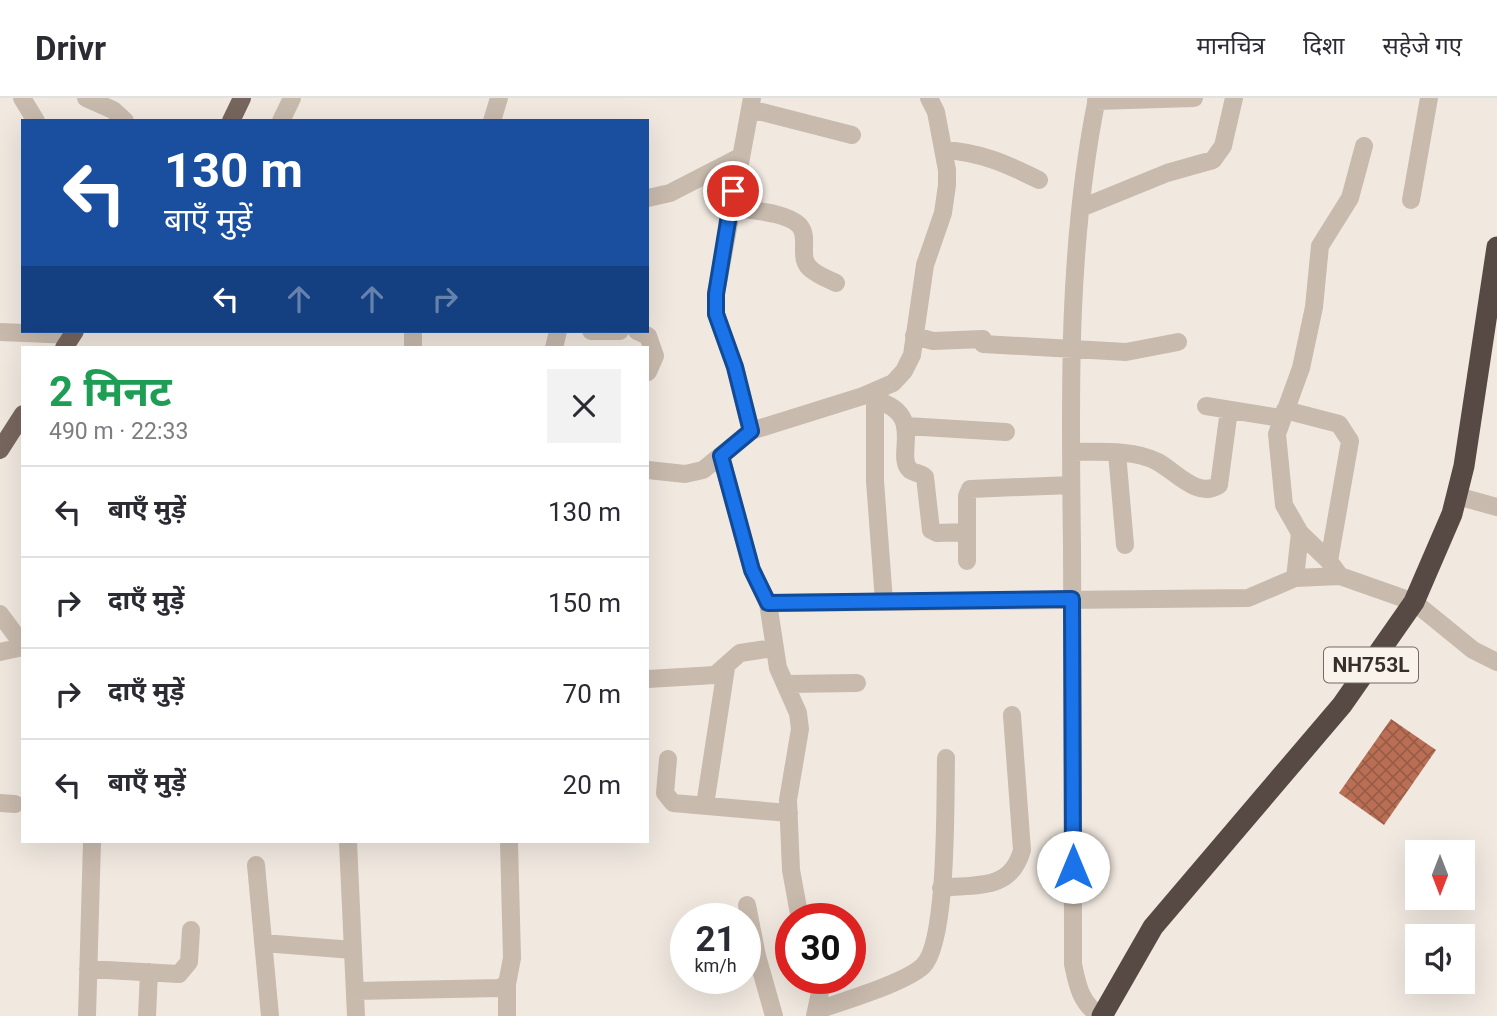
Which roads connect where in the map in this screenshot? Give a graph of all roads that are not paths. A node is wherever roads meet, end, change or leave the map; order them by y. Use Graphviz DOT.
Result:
graph roads {
  1 [pos="22,98"];
  2 [pos="86,98"];
  3 [pos="242,98"];
  4 [pos="292,98"];
  5 [pos="499,98"];
  6 [pos="929,98"];
  7 [pos="1194,98"];
  8 [pos="1234,98"];
  9 [pos="1429,98"];
  10 [pos="1096,100"];
  11 [pos="751,103"];
  12 [pos="35,119"];
  13 [pos="123,119"];
  14 [pos="232,119"];
  15 [pos="282,119"];
  16 [pos="493,119"];
  17 [pos="852,135"];
  18 [pos="1364,146"];
  19 [pos="944,150"];
  20 [pos="740,157"];
  21 [pos="1040,180"];
  22 [pos="649,198"];
  23 [pos="1411,200"];
  24 [pos="730,207"];
  25 [pos="1080,208"];
  26 [pos="1496,255"];
  27 [pos="836,283"];
  28 [pos="0,332"];
  29 [pos="641,333"];
  30 [pos="914,336"];
  31 [pos="70,338"];
  32 [pos="1178,342"];
  33 [pos="1071,346"];
  34 [pos="649,370"];
  35 [pos="875,396"];
  36 [pos="1206,406"];
  37 [pos="1229,410"];
  38 [pos="1283,414"];
  39 [pos="21,424"];
  40 [pos="906,426"];
  41 [pos="751,431"];
  42 [pos="1006,432"];
  43 [pos="0,450"];
  44 [pos="1071,452"];
  45 [pos="1117,453"];
  46 [pos="721,456"];
  47 [pos="649,470"];
  48 [pos="1071,485"];
  49 [pos="1457,496"];
  50 [pos="1497,506"];
  51 [pos="967,532"];
  52 [pos="1300,533"];
  53 [pos="1125,545"];
  54 [pos="967,561"];
  55 [pos="1334,568"];
  56 [pos="1295,578"];
  57 [pos="1072,599"];
  58 [pos="884,601"];
  59 [pos="1414,602"];
  60 [pos="768,603"];
  61 [pos="0,614"];
  62 [pos="21,643"];
  63 [pos="21,647"];
  64 [pos="774,648"];
  65 [pos="0,652"];
  66 [pos="1497,662"];
  67 [pos="726,668"];
  68 [pos="649,679"];
  69 [pos="857,683"];
  70 [pos="785,684"];
  71 [pos="1012,715"];
  72 [pos="946,758"];
  73 [pos="668,759"];
  74 [pos="705,805"];
  75 [pos="789,813"];
  76 [pos="92,843"];
  77 [pos="348,843"];
  78 [pos="509,843"];
  79 [pos="256,865"];
  80 [pos="941,888"];
  81 [pos="797,903"];
  82 [pos="191,930"];
  83 [pos="263,943"];
  84 [pos="353,950"];
  85 [pos="88,969"];
  86 [pos="761,970"];
  87 [pos="149,972"];
  88 [pos="508,984"];
  89 [pos="355,990"];
  90 [pos="818,994"];
  91 [pos="817,1013"];
  92 [pos="88,1016"];
  93 [pos="146,1016"];
  94 [pos="270,1016"];
  95 [pos="356,1016"];
  96 [pos="508,1016"];
  97 [pos="774,1016"];
  98 [pos="1102,1016"];
  1 -- 12 [label="street"];
  2 -- 13 [label="street"];
  3 -- 14 [label="main road"];
  4 -- 15 [label="street"];
  5 -- 16 [label="street"];
  6 -- 19 [label="street"];
  7 -- 10 [label="street"];
  8 -- 25 [label="street"];
  9 -- 23 [label="street"];
  10 -- 25 [label="street"];
  11 -- 17 [label="street"];
  11 -- 20 [label="street"];
  18 -- 38 [label="street"];
  19 -- 21 [label="street"];
  19 -- 30 [label="street"];
  20 -- 22 [label="street"];
  20 -- 24 [label="street"];
  24 -- 27 [label="street"];
  24 -- 41 [label="street"];
  25 -- 33 [label="street"];
  26 -- 49 [label="highway, NH753L"];
  28 -- 31 [label="street"];
  29 -- 34 [label="street"];
  30 -- 33 [label="street"];
  30 -- 35 [label="street"];
  32 -- 33 [label="street"];
  33 -- 44 [label="street"];
  35 -- 40 [label="street"];
  35 -- 41 [label="street"];
  35 -- 58 [label="street"];
  36 -- 37 [label="street"];
  37 -- 38 [label="street"];
  37 -- 45 [label="street"];
  38 -- 52 [label="street"];
  38 -- 55 [label="street"];
  39 -- 43 [label="main road"];
  40 -- 42 [label="street"];
  40 -- 51 [label="street"];
  41 -- 46 [label="street"];
  44 -- 45 [label="street"];
  44 -- 48 [label="street"];
  45 -- 53 [label="street"];
  46 -- 47 [label="street"];
  46 -- 60 [label="street"];
  48 -- 51 [label="street"];
  48 -- 57 [label="street"];
  49 -- 50 [label="street"];
  49 -- 59 [label="highway, NH753L"];
  51 -- 54 [label="street"];
  52 -- 55 [label="street"];
  52 -- 56 [label="street"];
  55 -- 56 [label="street"];
  55 -- 59 [label="street"];
  56 -- 57 [label="street"];
  57 -- 58 [label="street"];
  57 -- 98 [label="street"];
  58 -- 60 [label="street"];
  59 -- 66 [label="street"];
  59 -- 98 [label="highway, NH753L"];
  60 -- 64 [label="street"];
  61 -- 62 [label="street"];
  63 -- 65 [label="street"];
  64 -- 67 [label="street"];
  64 -- 70 [label="street"];
  67 -- 68 [label="street"];
  67 -- 74 [label="street"];
  69 -- 70 [label="street"];
  70 -- 75 [label="street"];
  71 -- 80 [label="street"];
  72 -- 80 [label="street"];
  73 -- 74 [label="street"];
  74 -- 75 [label="street"];
  75 -- 81 [label="street"];
  76 -- 85 [label="street"];
  77 -- 84 [label="street"];
  78 -- 88 [label="street"];
  79 -- 83 [label="street"];
  80 -- 91 [label="street"];
  82 -- 87 [label="street"];
  83 -- 84 [label="street"];
  83 -- 94 [label="street"];
  84 -- 89 [label="street"];
  85 -- 87 [label="street"];
  85 -- 92 [label="street"];
  86 -- 97 [label="street"];
  87 -- 93 [label="street"];
  88 -- 89 [label="street"];
  88 -- 96 [label="street"];
  89 -- 95 [label="street"];
  90 -- 91 [label="street"];
}
